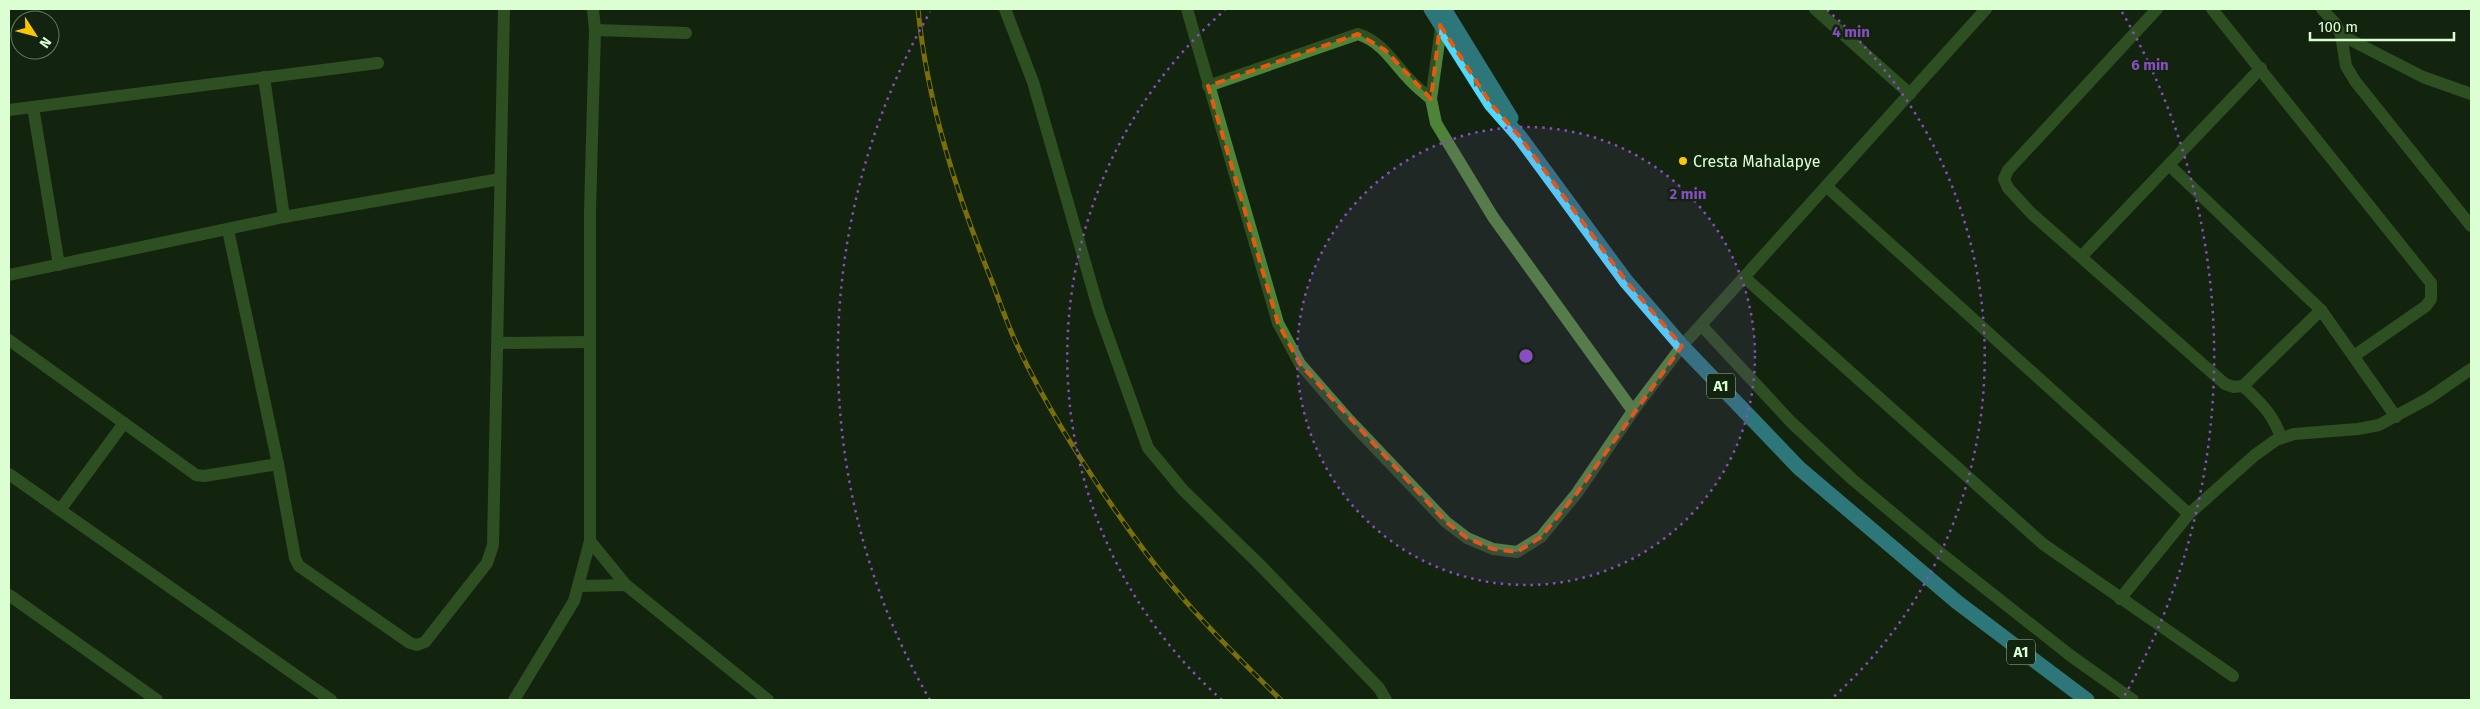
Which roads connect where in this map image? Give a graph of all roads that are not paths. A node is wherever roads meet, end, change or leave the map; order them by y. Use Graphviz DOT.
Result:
graph roads {
  1 [pos="504,9"];
  2 [pos="593,9"];
  3 [pos="1005,9"];
  4 [pos="1186,9"];
  5 [pos="1440,9"];
  6 [pos="1815,9"];
  7 [pos="1986,9"];
  8 [pos="2157,9"];
  9 [pos="2212,9"];
  10 [pos="2322,9"];
  11 [pos="1440,25"];
  12 [pos="595,30"];
  13 [pos="686,33"];
  14 [pos="2340,35"];
  15 [pos="378,63"];
  16 [pos="2261,68"];
  17 [pos="264,77"];
  18 [pos="1208,86"];
  19 [pos="1910,94"];
  20 [pos="2471,94"];
  21 [pos="1431,99"];
  22 [pos="33,107"];
  23 [pos="9,110"];
  24 [pos="1520,137"];
  25 [pos="2168,165"];
  26 [pos="500,179"];
  27 [pos="1827,187"];
  28 [pos="284,217"];
  29 [pos="2471,226"];
  30 [pos="228,230"];
  31 [pos="2082,256"];
  32 [pos="59,265"];
  33 [pos="9,275"];
  34 [pos="1744,277"];
  35 [pos="2321,310"];
  36 [pos="1701,325"];
  37 [pos="9,340"];
  38 [pos="498,342"];
  39 [pos="590,342"];
  40 [pos="1682,346"];
  41 [pos="2354,356"];
  42 [pos="2471,369"];
  43 [pos="2243,386"];
  44 [pos="1633,410"];
  45 [pos="2396,418"];
  46 [pos="124,423"];
  47 [pos="2281,438"];
  48 [pos="278,464"];
  49 [pos="9,474"];
  50 [pos="60,510"];
  51 [pos="2189,514"];
  52 [pos="590,541"];
  53 [pos="626,585"];
  54 [pos="579,586"];
  55 [pos="9,596"];
  56 [pos="2120,599"];
  57 [pos="2233,676"];
  58 [pos="157,700"];
  59 [pos="331,700"];
  60 [pos="514,700"];
  61 [pos="768,700"];
  62 [pos="1386,700"];
  63 [pos="2087,700"];
  64 [pos="2133,700"];
  1 -- 26 [label="street"];
  2 -- 12 [label="street"];
  3 -- 62 [label="street"];
  4 -- 18 [label="street"];
  5 -- 11 [label="highway, A1"];
  5 -- 24 [label="highway, A1"];
  6 -- 19 [label="street"];
  7 -- 19 [label="street"];
  8 -- 31 [label="street"];
  9 -- 16 [label="street"];
  10 -- 14 [label="street"];
  11 -- 21 [label="street"];
  24 -- 11 [label="highway, A1, one-way"];
  12 -- 13 [label="street"];
  12 -- 39 [label="street"];
  14 -- 20 [label="street"];
  14 -- 29 [label="street"];
  15 -- 17 [label="street"];
  16 -- 25 [label="street"];
  16 -- 41 [label="street"];
  17 -- 22 [label="street"];
  17 -- 28 [label="street"];
  18 -- 21 [label="street"];
  18 -- 44 [label="street"];
  19 -- 27 [label="street"];
  21 -- 44 [label="street"];
  22 -- 23 [label="street"];
  22 -- 32 [label="street"];
  24 -- 40 [label="highway, A1"];
  25 -- 31 [label="street"];
  25 -- 35 [label="street"];
  26 -- 28 [label="street"];
  26 -- 38 [label="street"];
  27 -- 34 [label="street"];
  27 -- 51 [label="street"];
  28 -- 30 [label="street"];
  30 -- 32 [label="street"];
  30 -- 48 [label="street"];
  31 -- 43 [label="street"];
  32 -- 33 [label="street"];
  34 -- 36 [label="street"];
  34 -- 56 [label="street"];
  35 -- 41 [label="street"];
  35 -- 43 [label="street"];
  36 -- 40 [label="street"];
  36 -- 64 [label="street"];
  37 -- 46 [label="street"];
  38 -- 39 [label="street"];
  38 -- 48 [label="street"];
  39 -- 52 [label="street"];
  40 -- 44 [label="street"];
  40 -- 63 [label="highway, A1"];
  41 -- 45 [label="street"];
  42 -- 45 [label="street"];
  43 -- 47 [label="street"];
  45 -- 47 [label="street"];
  46 -- 48 [label="street"];
  46 -- 50 [label="street"];
  47 -- 51 [label="street"];
  49 -- 50 [label="street"];
  50 -- 59 [label="street"];
  51 -- 56 [label="street"];
  52 -- 53 [label="street"];
  52 -- 54 [label="street"];
  53 -- 54 [label="street"];
  53 -- 61 [label="street"];
  54 -- 60 [label="street"];
  55 -- 58 [label="street"];
  56 -- 57 [label="street"];
}
